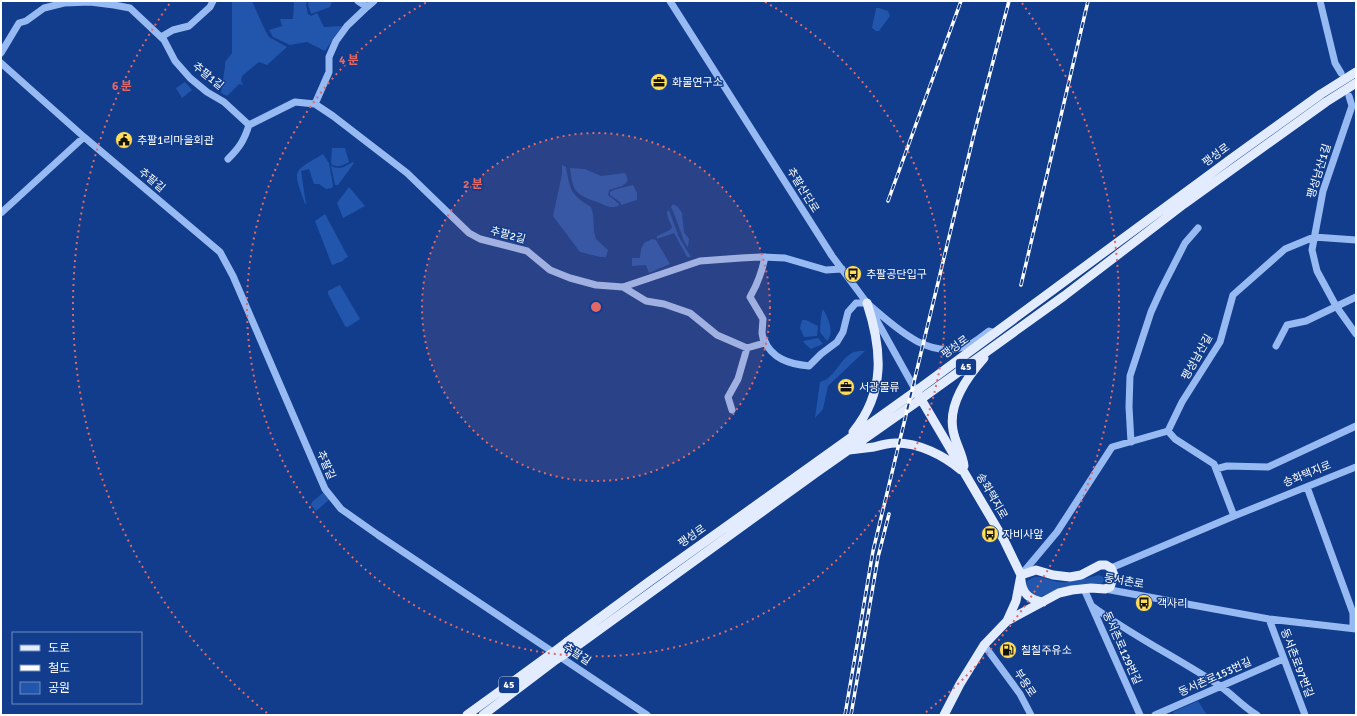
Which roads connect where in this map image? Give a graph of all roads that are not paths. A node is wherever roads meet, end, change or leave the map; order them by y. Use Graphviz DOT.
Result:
graph roads {
  1 [pos="213,1"];
  2 [pos="358,1"];
  3 [pos="374,1"];
  4 [pos="670,1"];
  5 [pos="1320,1"];
  6 [pos="367,7"];
  7 [pos="161,37"];
  8 [pos="1,53"];
  9 [pos="1,63"];
  10 [pos="1356,72"];
  11 [pos="1341,73"];
  12 [pos="1356,83"];
  13 [pos="1349,96"];
  14 [pos="315,104"];
  15 [pos="249,125"];
  16 [pos="84,136"];
  17 [pos="228,159"];
  18 [pos="1,213"];
  19 [pos="1198,228"];
  20 [pos="1314,237"];
  21 [pos="1356,240"];
  22 [pos="765,257"];
  23 [pos="842,269"];
  24 [pos="623,287"];
  25 [pos="1356,297"];
  26 [pos="868,302"];
  27 [pos="1336,306"];
  28 [pos="996,333"];
  29 [pos="1356,334"];
  30 [pos="1005,338"];
  31 [pos="764,339"];
  32 [pos="1276,346"];
  33 [pos="747,348"];
  34 [pos="918,395"];
  35 [pos="732,410"];
  36 [pos="1356,426"];
  37 [pos="1168,431"];
  38 [pos="846,440"];
  39 [pos="1131,442"];
  40 [pos="847,450"];
  41 [pos="1356,468"];
  42 [pos="1216,469"];
  43 [pos="965,473"];
  44 [pos="1307,487"];
  45 [pos="1234,516"];
  46 [pos="1111,568"];
  47 [pos="1021,575"];
  48 [pos="1084,589"];
  49 [pos="1105,589"];
  50 [pos="1043,602"];
  51 [pos="1092,606"];
  52 [pos="1269,619"];
  53 [pos="1007,622"];
  54 [pos="1356,628"];
  55 [pos="984,644"];
  56 [pos="570,645"];
  57 [pos="554,656"];
  58 [pos="1283,659"];
  59 [pos="1222,687"];
  60 [pos="468,715"];
  61 [pos="483,715"];
  62 [pos="647,715"];
  63 [pos="944,715"];
  64 [pos="1031,715"];
  65 [pos="1140,715"];
  66 [pos="1155,715"];
  67 [pos="1256,715"];
  68 [pos="1305,715"];
  1 -- 7 [label="street"];
  2 -- 6 [label="street"];
  3 -- 6 [label="street"];
  4 -- 23 [label="street, 추팔산단로"];
  5 -- 11 [label="street"];
  6 -- 14 [label="street"];
  7 -- 8 [label="street, 추팔1길"];
  7 -- 15 [label="street, 추팔1길"];
  9 -- 16 [label="street, 추팔길"];
  10 -- 28 [label="main road, 팽성로 / 45"];
  12 -- 30 [label="main road, 팽성로 / 45"];
  13 -- 20 [label="street, 팽성남산1길"];
  14 -- 15 [label="street, 추팔2길"];
  14 -- 24 [label="street, 추팔2길"];
  15 -- 17 [label="street"];
  16 -- 18 [label="street"];
  16 -- 62 [label="street, 추팔길"];
  19 -- 39 [label="street"];
  20 -- 21 [label="street"];
  20 -- 27 [label="street, 팽성남산1길"];
  20 -- 37 [label="street, 팽성남산길"];
  22 -- 23 [label="street, 추팔2길"];
  22 -- 24 [label="street, 추팔2길"];
  22 -- 31 [label="street"];
  23 -- 26 [label="street, 추팔산단로"];
  24 -- 33 [label="street"];
  25 -- 27 [label="street"];
  26 -- 28 [label="street"];
  26 -- 31 [label="street"];
  26 -- 34 [label="street, 추팔산단로"];
  26 -- 38 [label="main road"];
  27 -- 29 [label="street, 팽성남산1길"];
  27 -- 32 [label="street"];
  28 -- 34 [label="main road, 팽성로 / 45"];
  30 -- 34 [label="main road, 팽성로 / 45"];
  30 -- 43 [label="main road"];
  31 -- 33 [label="street"];
  33 -- 35 [label="street"];
  34 -- 38 [label="main road, 팽성로 / 45"];
  34 -- 40 [label="main road, 팽성로 / 45"];
  34 -- 43 [label="main road, 송화택지로"];
  36 -- 42 [label="street"];
  37 -- 39 [label="street"];
  37 -- 42 [label="street"];
  38 -- 56 [label="main road, 팽성로 / 45"];
  39 -- 47 [label="street"];
  40 -- 43 [label="main road"];
  40 -- 56 [label="main road, 팽성로 / 45"];
  41 -- 44 [label="street, 송화택지로"];
  42 -- 45 [label="street"];
  43 -- 47 [label="main road, 송화택지로"];
  44 -- 45 [label="street, 송화택지로"];
  44 -- 54 [label="street"];
  45 -- 46 [label="street, 송화택지로"];
  46 -- 47 [label="main road, 송화택지로"];
  46 -- 49 [label="main road"];
  47 -- 50 [label="main road"];
  47 -- 53 [label="main road"];
  48 -- 49 [label="main road, 동서촌로"];
  48 -- 50 [label="main road, 동서촌로"];
  48 -- 51 [label="street, 동서촌로129번길"];
  49 -- 52 [label="street, 동서촌로"];
  50 -- 53 [label="main road, 동서촌로"];
  51 -- 59 [label="street"];
  51 -- 65 [label="street, 동서촌로129번길"];
  52 -- 54 [label="street, 동서촌로"];
  52 -- 58 [label="street, 동서촌로97번길"];
  53 -- 55 [label="main road, 동서촌로"];
  55 -- 63 [label="main road, 동서촌로"];
  55 -- 64 [label="street, 부용로"];
  56 -- 57 [label="main road, 45, bridge"];
  57 -- 60 [label="main road, 45"];
  57 -- 61 [label="main road, 45"];
  58 -- 59 [label="street, 동서촌로153번길"];
  58 -- 68 [label="street, 동서촌로97번길"];
  59 -- 66 [label="street, 동서촌로153번길"];
  59 -- 67 [label="street"];
}
